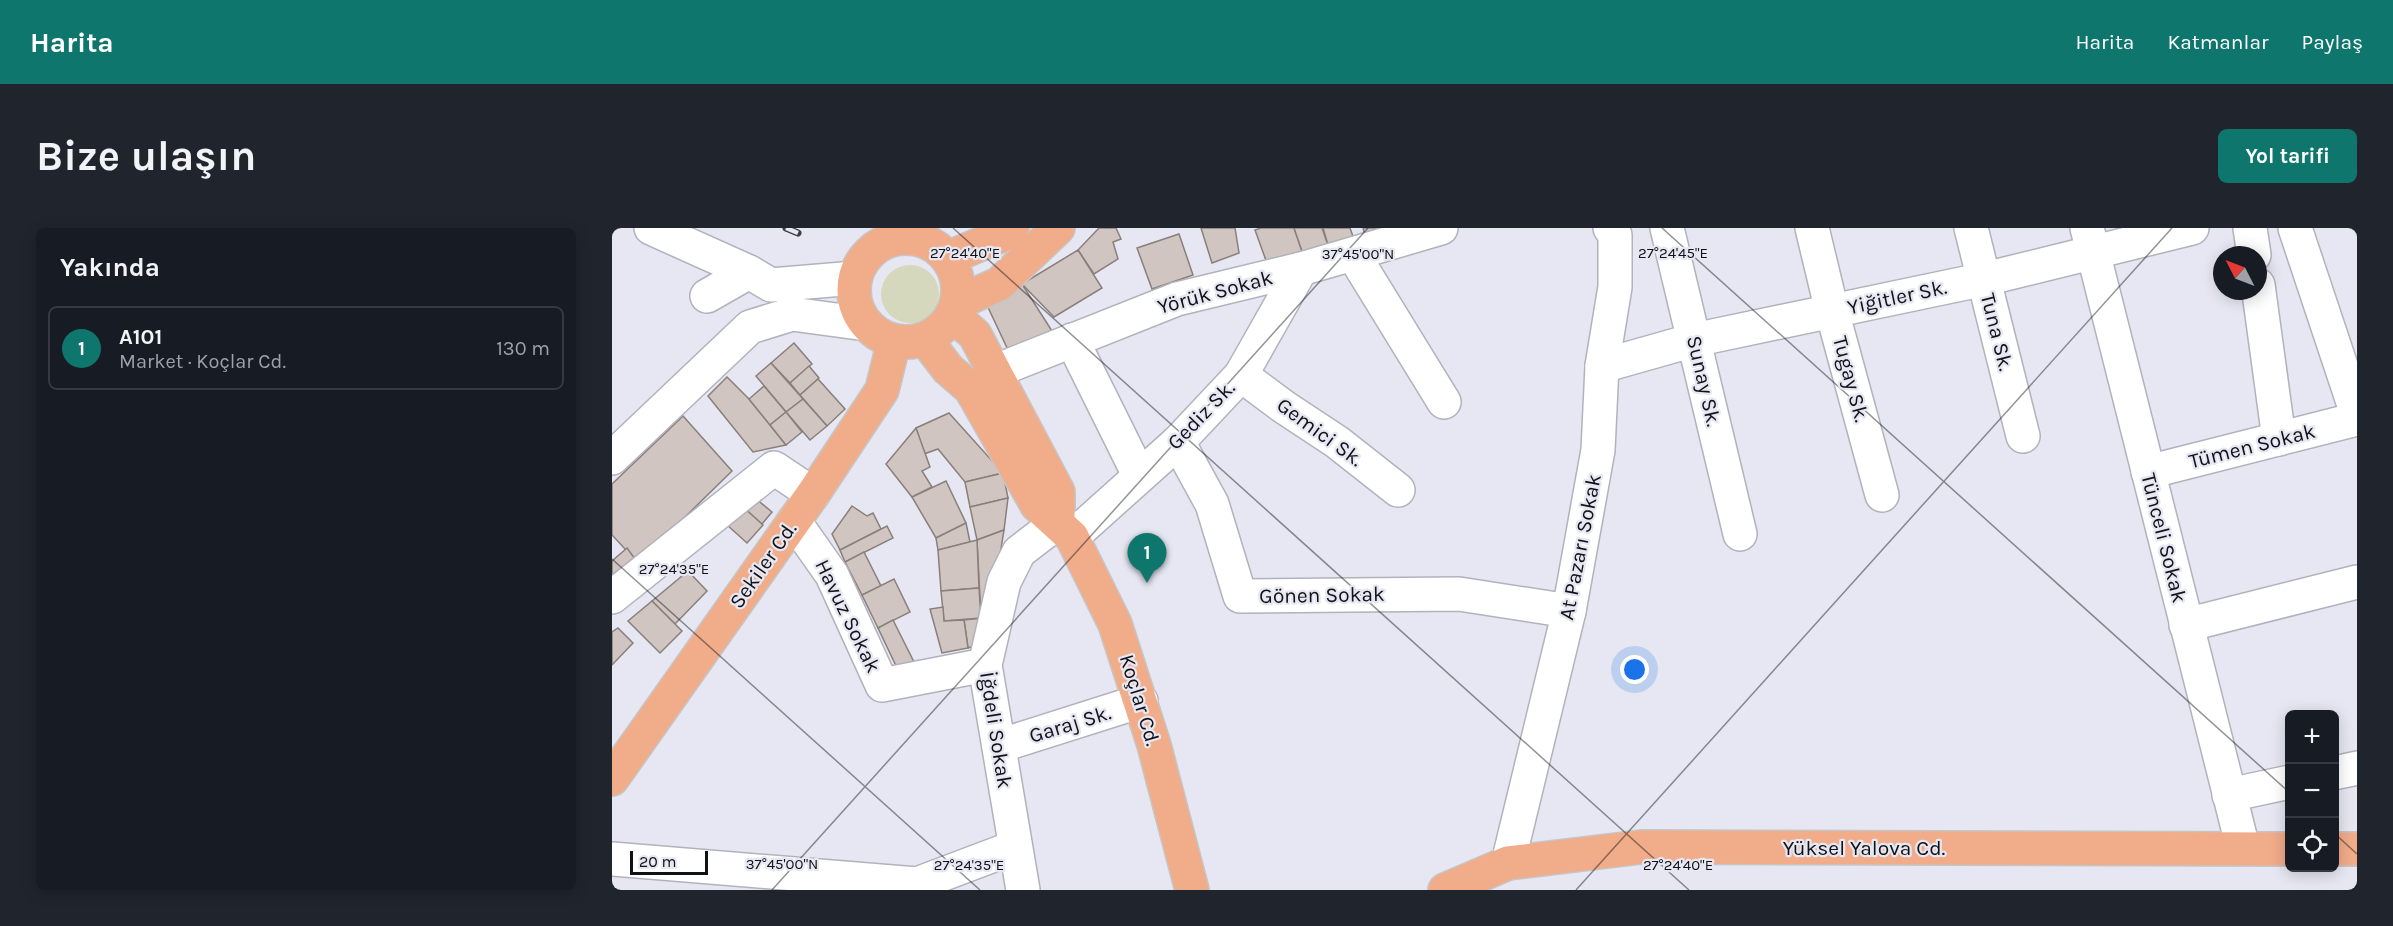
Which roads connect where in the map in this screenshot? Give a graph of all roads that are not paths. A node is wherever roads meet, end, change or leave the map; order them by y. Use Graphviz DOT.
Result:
graph roads {
  1 [pos="651,228"];
  2 [pos="1012,228"];
  3 [pos="1058,228"];
  4 [pos="1441,228"];
  5 [pos="1610,228"];
  6 [pos="1667,228"];
  7 [pos="1812,228"];
  8 [pos="1971,228"];
  9 [pos="2192,228"];
  10 [pos="2250,228"];
  11 [pos="2295,228"];
  12 [pos="873,238"];
  13 [pos="2091,241"];
  14 [pos="939,245"];
  15 [pos="2253,246"];
  16 [pos="1353,254"];
  17 [pos="1301,269"];
  18 [pos="749,272"];
  19 [pos="855,278"];
  20 [pos="1984,279"];
  21 [pos="707,296"];
  22 [pos="2260,300"];
  23 [pos="955,308"];
  24 [pos="1832,311"];
  25 [pos="866,324"];
  26 [pos="750,327"];
  27 [pos="909,340"];
  28 [pos="1072,340"];
  29 [pos="1694,340"];
  30 [pos="1602,366"];
  31 [pos="993,372"];
  32 [pos="1241,375"];
  33 [pos="1444,402"];
  34 [pos="2357,414"];
  35 [pos="2357,419"];
  36 [pos="2023,436"];
  37 [pos="2279,439"];
  38 [pos="1178,442"];
  39 [pos="612,458"];
  40 [pos="2148,472"];
  41 [pos="1139,475"];
  42 [pos="1398,490"];
  43 [pos="813,494"];
  44 [pos="1882,495"];
  45 [pos="794,521"];
  46 [pos="1065,530"];
  47 [pos="1740,534"];
  48 [pos="2357,582"];
  49 [pos="612,597"];
  50 [pos="1569,611"];
  51 [pos="2186,625"];
  52 [pos="985,665"];
  53 [pos="1141,701"];
  54 [pos="999,746"];
  55 [pos="2357,768"];
  56 [pos="2339,772"];
  57 [pos="612,779"];
  58 [pos="2285,783"];
  59 [pos="2229,795"];
  60 [pos="1015,847"];
  61 [pos="2242,848"];
  62 [pos="2285,849"];
  63 [pos="2339,849"];
  64 [pos="2357,849"];
  65 [pos="612,859"];
  66 [pos="1508,863"];
  67 [pos="1023,890"];
  68 [pos="1192,890"];
  69 [pos="1445,890"];
  1 -- 18 [label="street"];
  2 -- 14 [label="main road"];
  3 -- 23 [label="main road"];
  4 -- 16 [label="street, Yörük Sokak"];
  5 -- 30 [label="street, At Pazarı Sokak"];
  6 -- 29 [label="street, Sunay Sk."];
  7 -- 24 [label="street, Tugay Sk."];
  8 -- 20 [label="street, Tuna Sk."];
  9 -- 13 [label="street, Yiğitler Sk."];
  10 -- 15 [label="street"];
  11 -- 34 [label="street"];
  12 -- 14 [label="main road"];
  12 -- 19 [label="main road"];
  13 -- 20 [label="street, Yiğitler Sk."];
  13 -- 40 [label="street, Tünceli Sokak"];
  14 -- 23 [label="main road"];
  16 -- 17 [label="street, Yörük Sokak"];
  16 -- 33 [label="street"];
  17 -- 28 [label="street, Yörük Sokak"];
  17 -- 32 [label="street, Gediz Sk."];
  18 -- 19 [label="street"];
  18 -- 21 [label="street"];
  18 -- 26 [label="street"];
  19 -- 25 [label="main road"];
  20 -- 24 [label="street, Yiğitler Sk."];
  20 -- 36 [label="street, Tuna Sk."];
  22 -- 37 [label="street"];
  23 -- 27 [label="main road"];
  23 -- 31 [label="main road, Koçlar Cd."];
  24 -- 29 [label="street, Yiğitler Sk."];
  24 -- 44 [label="street, Tugay Sk."];
  25 -- 26 [label="street"];
  25 -- 27 [label="main road"];
  26 -- 39 [label="street"];
  27 -- 43 [label="main road, Sekiler Cd."];
  27 -- 46 [label="main road, Koçlar Cd."];
  28 -- 31 [label="street, Yörük Sokak"];
  28 -- 41 [label="street"];
  29 -- 30 [label="street, Yiğitler Sk."];
  29 -- 47 [label="street, Sunay Sk."];
  30 -- 50 [label="street, At Pazarı Sokak"];
  31 -- 46 [label="main road, Koçlar Cd."];
  32 -- 38 [label="street, Gediz Sk."];
  32 -- 42 [label="street, Gemici Sk."];
  35 -- 37 [label="street, Tümen Sokak"];
  37 -- 40 [label="street, Tümen Sokak"];
  38 -- 41 [label="street, Gediz Sk."];
  38 -- 50 [label="street, Gönen Sokak"];
  40 -- 51 [label="street, Tünceli Sokak"];
  41 -- 46 [label="street, Gediz Sk."];
  43 -- 45 [label="main road, Sekiler Cd."];
  43 -- 49 [label="street"];
  45 -- 52 [label="street, Havuz Sokak"];
  45 -- 57 [label="main road, Sekiler Cd."];
  46 -- 52 [label="street, İğdeli Sokak"];
  46 -- 53 [label="main road, Koçlar Cd."];
  48 -- 51 [label="street"];
  50 -- 66 [label="street, At Pazarı Sokak"];
  51 -- 59 [label="street, Tünceli Sokak"];
  52 -- 54 [label="street, İğdeli Sokak"];
  53 -- 54 [label="street, Garaj Sk."];
  53 -- 68 [label="main road, Koçlar Cd."];
  54 -- 60 [label="street, İğdeli Sokak"];
  55 -- 56 [label="street"];
  58 -- 59 [label="street"];
  59 -- 61 [label="street, Tünceli Sokak"];
  60 -- 65 [label="street"];
  60 -- 67 [label="street, İğdeli Sokak"];
  61 -- 62 [label="main road, Yüksel Yalova Cd."];
  61 -- 66 [label="main road, Yüksel Yalova Cd."];
  63 -- 64 [label="main road"];
  66 -- 69 [label="main road, Yüksel Yalova Cd."];
}
